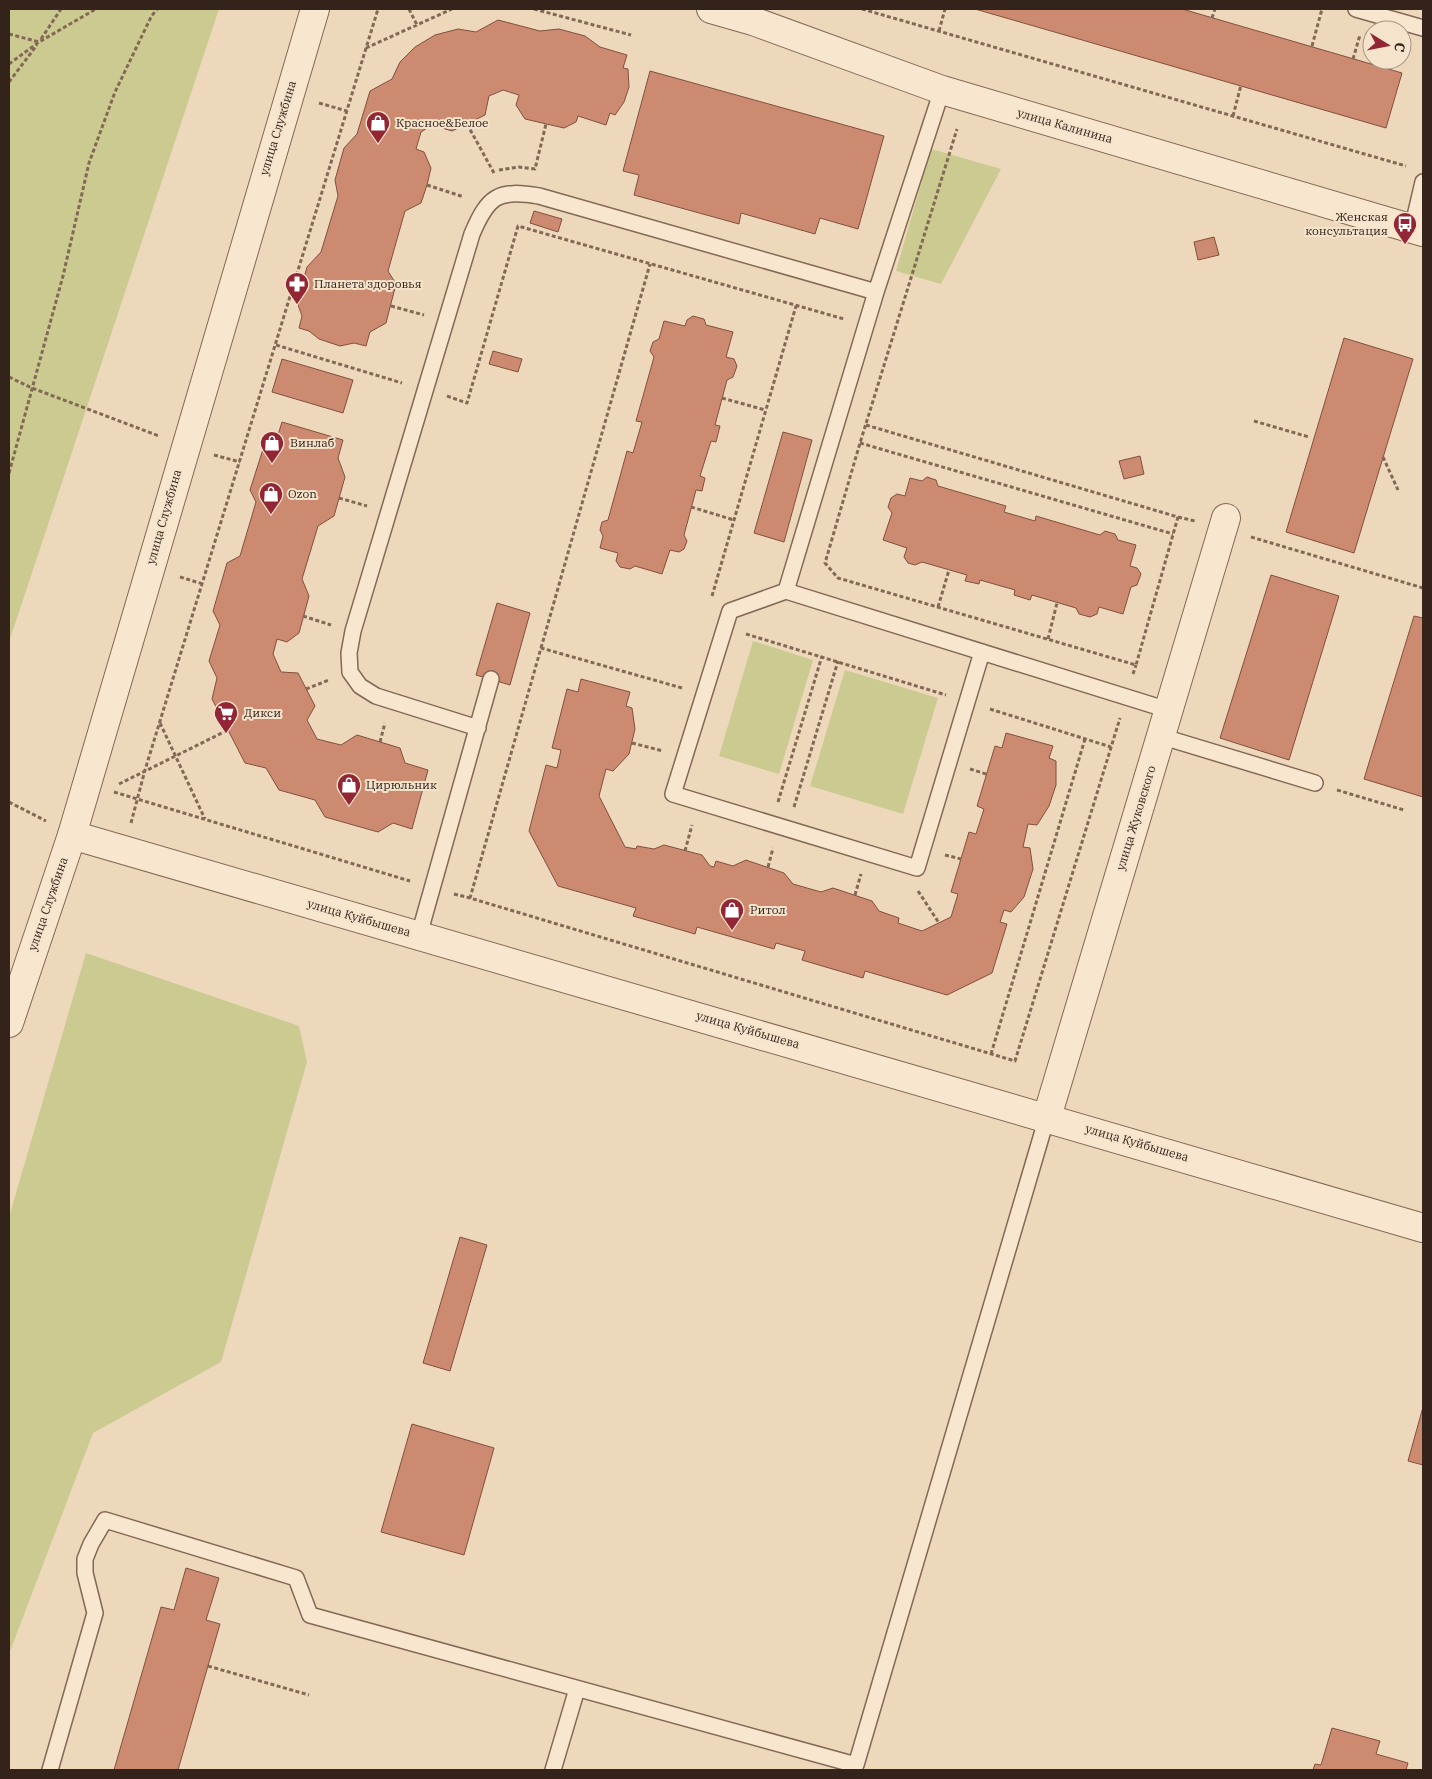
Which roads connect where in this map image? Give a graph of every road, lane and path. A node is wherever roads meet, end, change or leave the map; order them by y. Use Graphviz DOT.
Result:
graph roads {
  1 [pos="61,9"];
  2 [pos="96,9"];
  3 [pos="157,9"];
  4 [pos="314,9"];
  5 [pos="378,9"];
  6 [pos="409,9"];
  7 [pos="452,9"];
  8 [pos="534,9"];
  9 [pos="711,9"];
  10 [pos="862,9"];
  11 [pos="946,9"];
  12 [pos="1215,9"];
  13 [pos="1322,9"];
  14 [pos="1356,9"];
  15 [pos="755,15"];
  16 [pos="1212,18"];
  17 [pos="417,25"];
  18 [pos="1423,28"];
  19 [pos="939,31"];
  20 [pos="9,34"];
  21 [pos="631,35"];
  22 [pos="40,42"];
  23 [pos="1312,46"];
  24 [pos="366,49"];
  25 [pos="9,64"];
  26 [pos="9,82"];
  27 [pos="1241,85"];
  28 [pos="942,90"];
  29 [pos="321,103"];
  30 [pos="347,111"];
  31 [pos="1233,116"];
  32 [pos="467,124"];
  33 [pos="957,128"];
  34 [pos="1414,168"];
  35 [pos="1423,182"];
  36 [pos="505,194"];
  37 [pos="1418,231"];
  38 [pos="650,264"];
  39 [pos="876,292"];
  40 [pos="391,306"];
  41 [pos="796,306"];
  42 [pos="446,322"];
  43 [pos="866,326"];
  44 [pos="276,345"];
  45 [pos="9,377"];
  46 [pos="32,388"];
  47 [pos="425,390"];
  48 [pos="722,398"];
  49 [pos="765,410"];
  50 [pos="1254,421"];
  51 [pos="866,425"];
  52 [pos="1309,437"];
  53 [pos="860,443"];
  54 [pos="185,446"];
  55 [pos="1383,457"];
  56 [pos="9,473"];
  57 [pos="1398,490"];
  58 [pos="691,507"];
  59 [pos="734,520"];
  60 [pos="1224,524"];
  61 [pos="1173,534"];
  62 [pos="949,570"];
  63 [pos="1423,588"];
  64 [pos="786,591"];
  65 [pos="1057,602"];
  66 [pos="709,604"];
  67 [pos="938,607"];
  68 [pos="725,627"];
  69 [pos="1048,639"];
  70 [pos="541,648"];
  71 [pos="982,652"];
  72 [pos="822,656"];
  73 [pos="838,662"];
  74 [pos="1136,665"];
  75 [pos="491,679"];
  76 [pos="704,694"];
  77 [pos="1126,697"];
  78 [pos="966,702"];
  79 [pos="1168,710"];
  80 [pos="160,722"];
  81 [pos="478,728"];
  82 [pos="228,730"];
  83 [pos="1160,736"];
  84 [pos="1085,739"];
  85 [pos="632,743"];
  86 [pos="1111,747"];
  87 [pos="176,756"];
  88 [pos="685,756"];
  89 [pos="145,770"];
  90 [pos="1315,783"];
  91 [pos="96,786"];
  92 [pos="138,799"];
  93 [pos="9,802"];
  94 [pos="1404,810"];
  95 [pos="206,820"];
  96 [pos="772,824"];
  97 [pos="788,828"];
  98 [pos="72,835"];
  99 [pos="123,850"];
  100 [pos="917,868"];
  101 [pos="433,888"];
  102 [pos="470,898"];
  103 [pos="939,923"];
  104 [pos="420,935"];
  105 [pos="9,1023"];
  106 [pos="991,1054"];
  107 [pos="1047,1117"];
  108 [pos="1423,1228"];
  109 [pos="208,1666"];
  110 [pos="577,1689"];
  111 [pos="309,1695"];
  112 [pos="855,1768"];
  113 [pos="50,1770"];
  114 [pos="553,1770"];
  1 -- 22 [label="path"];
  2 -- 22 [label="path"];
  3 -- 46 [label="path"];
  4 -- 54 [label="street, улица Службина"];
  5 -- 24 [label="path"];
  6 -- 17 [label="path"];
  7 -- 17 [label="path"];
  8 -- 21 [label="path"];
  9 -- 15 [label="street, улица Калинина"];
  10 -- 19 [label="path"];
  11 -- 19 [label="path"];
  12 -- 16 [label="path"];
  13 -- 23 [label="path"];
  14 -- 18 [label="lane"];
  15 -- 28 [label="street, улица Калинина"];
  17 -- 24 [label="path"];
  19 -- 31 [label="path"];
  20 -- 22 [label="path"];
  22 -- 25 [label="path"];
  22 -- 26 [label="path"];
  24 -- 30 [label="path"];
  27 -- 31 [label="path"];
  28 -- 37 [label="street, улица Калинина"];
  28 -- 39 [label="lane"];
  29 -- 30 [label="path"];
  30 -- 44 [label="path"];
  31 -- 34 [label="path"];
  32 -- 36 [label="path"];
  33 -- 51 [label="path"];
  35 -- 37 [label="lane"];
  36 -- 39 [label="lane"];
  36 -- 42 [label="lane"];
  38 -- 41 [label="path"];
  38 -- 47 [label="path"];
  38 -- 70 [label="path"];
  39 -- 43 [label="lane"];
  40 -- 42 [label="path"];
  41 -- 43 [label="path"];
  41 -- 49 [label="path"];
  42 -- 47 [label="lane"];
  43 -- 64 [label="lane"];
  44 -- 47 [label="path"];
  44 -- 80 [label="path"];
  45 -- 46 [label="path"];
  46 -- 54 [label="path"];
  46 -- 56 [label="path"];
  47 -- 81 [label="lane"];
  48 -- 49 [label="path"];
  49 -- 59 [label="path"];
  50 -- 52 [label="path"];
  51 -- 53 [label="path"];
  51 -- 61 [label="path"];
  53 -- 61 [label="path"];
  53 -- 67 [label="path"];
  54 -- 91 [label="street, улица Службина"];
  55 -- 57 [label="path"];
  58 -- 59 [label="path"];
  59 -- 66 [label="path"];
  60 -- 63 [label="path"];
  60 -- 79 [label="street, улица Жуковского"];
  61 -- 74 [label="path"];
  62 -- 67 [label="path"];
  64 -- 68 [label="lane"];
  64 -- 71 [label="lane"];
  65 -- 69 [label="path"];
  67 -- 69 [label="path"];
  68 -- 72 [label="path"];
  68 -- 76 [label="lane"];
  69 -- 74 [label="path"];
  70 -- 76 [label="path"];
  70 -- 102 [label="path"];
  71 -- 77 [label="lane"];
  71 -- 78 [label="lane"];
  72 -- 73 [label="path"];
  72 -- 96 [label="path"];
  73 -- 78 [label="path"];
  73 -- 97 [label="path"];
  74 -- 77 [label="path"];
  75 -- 81 [label="lane"];
  76 -- 88 [label="lane"];
  77 -- 79 [label="lane"];
  77 -- 86 [label="path"];
  78 -- 84 [label="path"];
  78 -- 100 [label="lane"];
  79 -- 83 [label="street, улица Жуковского"];
  80 -- 87 [label="path"];
  80 -- 89 [label="path"];
  81 -- 101 [label="lane"];
  82 -- 87 [label="path"];
  83 -- 90 [label="lane"];
  83 -- 107 [label="street, улица Жуковского"];
  84 -- 86 [label="path"];
  84 -- 106 [label="path"];
  85 -- 88 [label="path"];
  86 -- 106 [label="path"];
  87 -- 89 [label="path"];
  87 -- 95 [label="path"];
  88 -- 96 [label="lane"];
  89 -- 91 [label="path"];
  89 -- 92 [label="path"];
  90 -- 94 [label="path"];
  91 -- 92 [label="path"];
  91 -- 98 [label="street, улица Службина"];
  92 -- 95 [label="path"];
  92 -- 99 [label="path"];
  93 -- 98 [label="path"];
  95 -- 101 [label="path"];
  96 -- 97 [label="lane"];
  97 -- 100 [label="lane"];
  98 -- 99 [label="street, улица Куйбышева"];
  98 -- 105 [label="street, улица Службина"];
  99 -- 104 [label="street, улица Куйбышева"];
  100 -- 103 [label="path"];
  101 -- 102 [label="path"];
  101 -- 104 [label="lane"];
  102 -- 106 [label="path"];
  104 -- 107 [label="street, улица Куйбышева"];
  107 -- 108 [label="street, улица Куйбышева"];
  107 -- 112 [label="lane"];
  109 -- 111 [label="path"];
  110 -- 112 [label="lane"];
  110 -- 113 [label="lane"];
  110 -- 114 [label="lane"];
}
